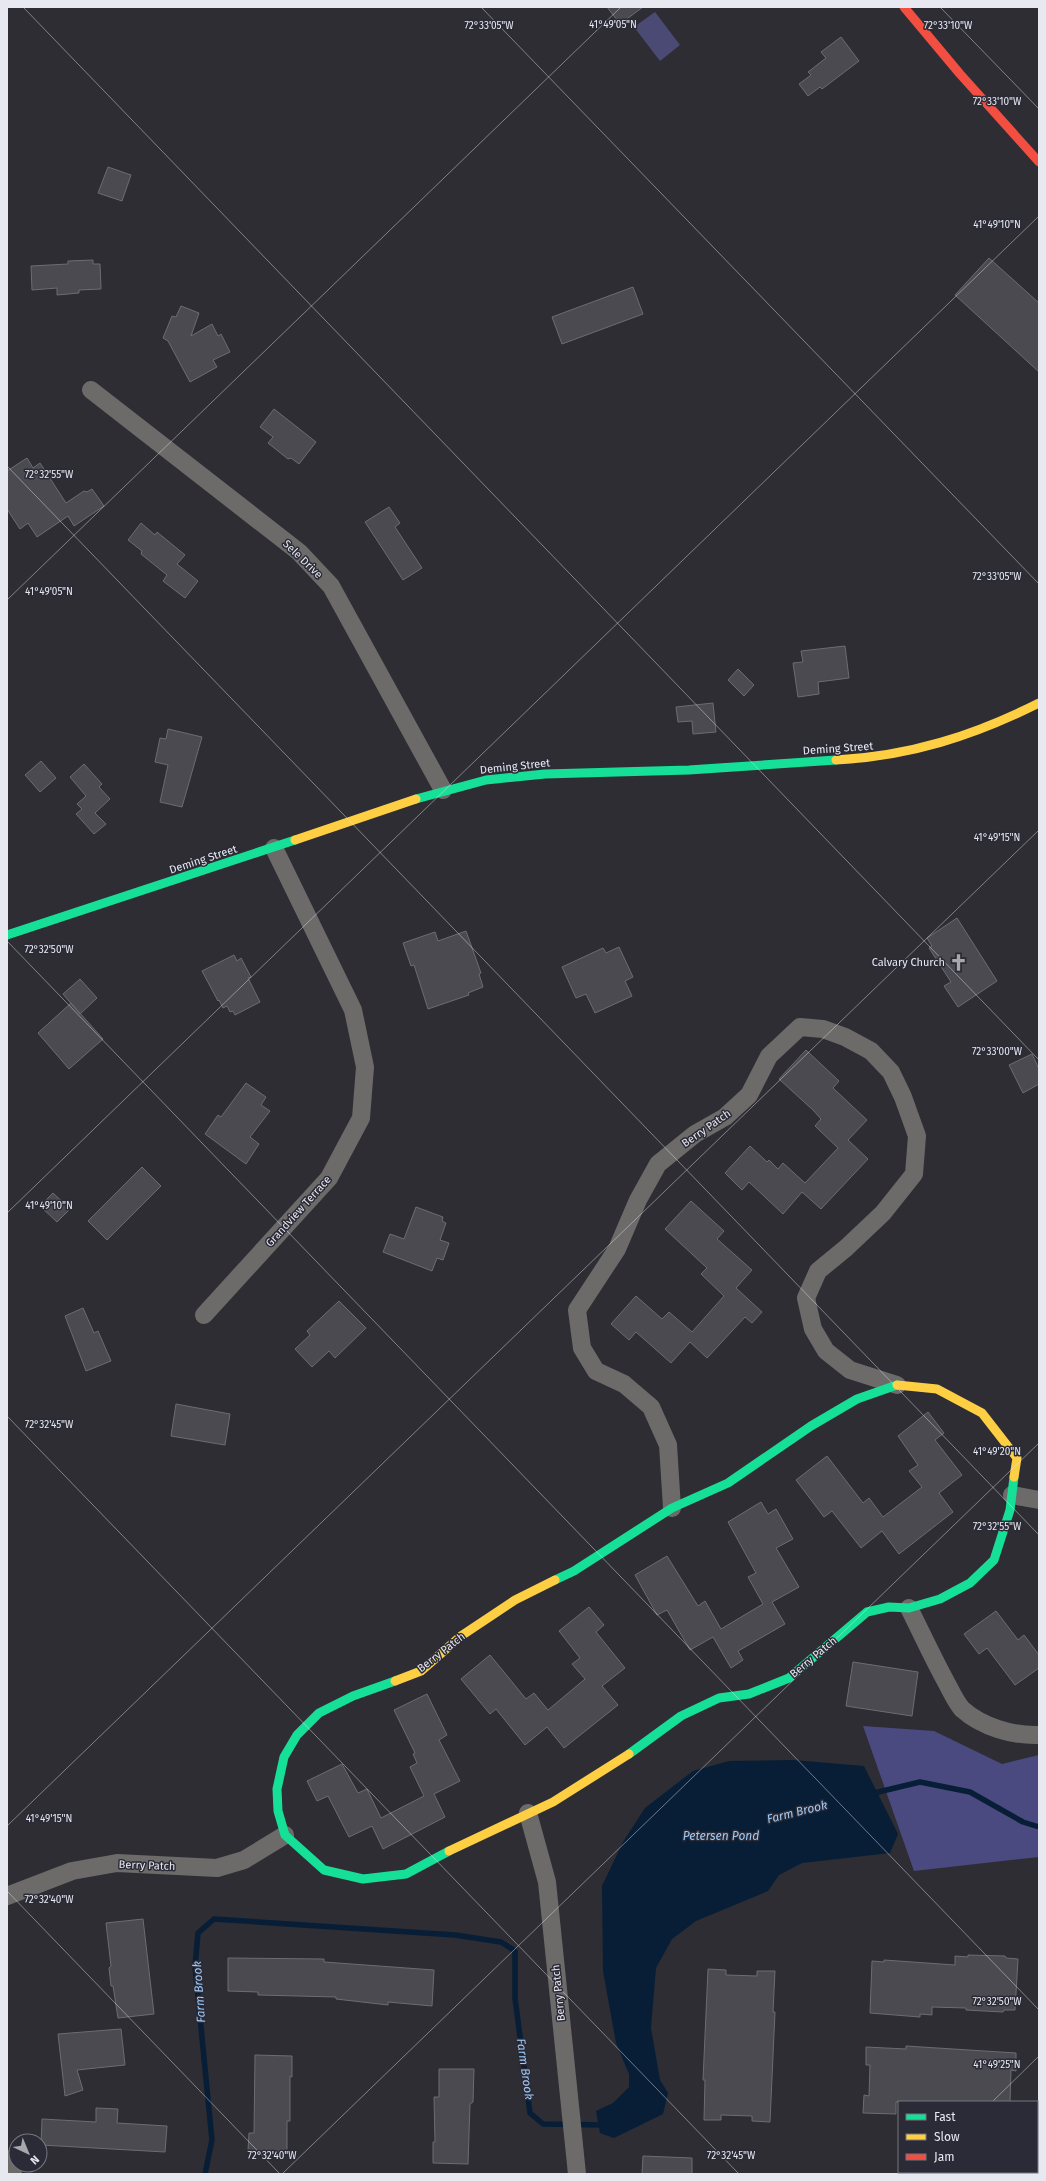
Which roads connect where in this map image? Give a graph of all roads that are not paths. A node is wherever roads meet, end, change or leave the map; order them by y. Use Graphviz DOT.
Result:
graph roads {
  1 [pos="904,7"];
  2 [pos="1039,162"];
  3 [pos="91,390"];
  4 [pos="1039,703"];
  5 [pos="442,790"];
  6 [pos="274,848"];
  7 [pos="7,935"];
  8 [pos="204,1315"];
  9 [pos="898,1385"];
  10 [pos="1012,1495"];
  11 [pos="1039,1500"];
  12 [pos="672,1508"];
  13 [pos="909,1608"];
  14 [pos="1039,1735"];
  15 [pos="528,1813"];
  16 [pos="285,1834"];
  17 [pos="7,1896"];
  18 [pos="7,2159"];
  19 [pos="13,2174"];
  20 [pos="577,2174"];
  1 -- 2 [label="street"];
  3 -- 5 [label="street, Sele Drive"];
  4 -- 5 [label="street, Deming Street"];
  5 -- 6 [label="street, Deming Street"];
  6 -- 7 [label="street, Deming Street"];
  6 -- 8 [label="street, Grandview Terrace"];
  9 -- 10 [label="street, Berry Patch"];
  9 -- 12 [label="street, Berry Patch"];
  9 -- 12 [label="street, Berry Patch"];
  10 -- 11 [label="street"];
  10 -- 13 [label="street, Berry Patch"];
  12 -- 16 [label="street, Berry Patch"];
  13 -- 14 [label="street"];
  13 -- 15 [label="street, Berry Patch"];
  15 -- 16 [label="street, Berry Patch"];
  15 -- 20 [label="street, Berry Patch"];
  16 -- 17 [label="street, Berry Patch"];
  18 -- 19 [label="street"];
}
